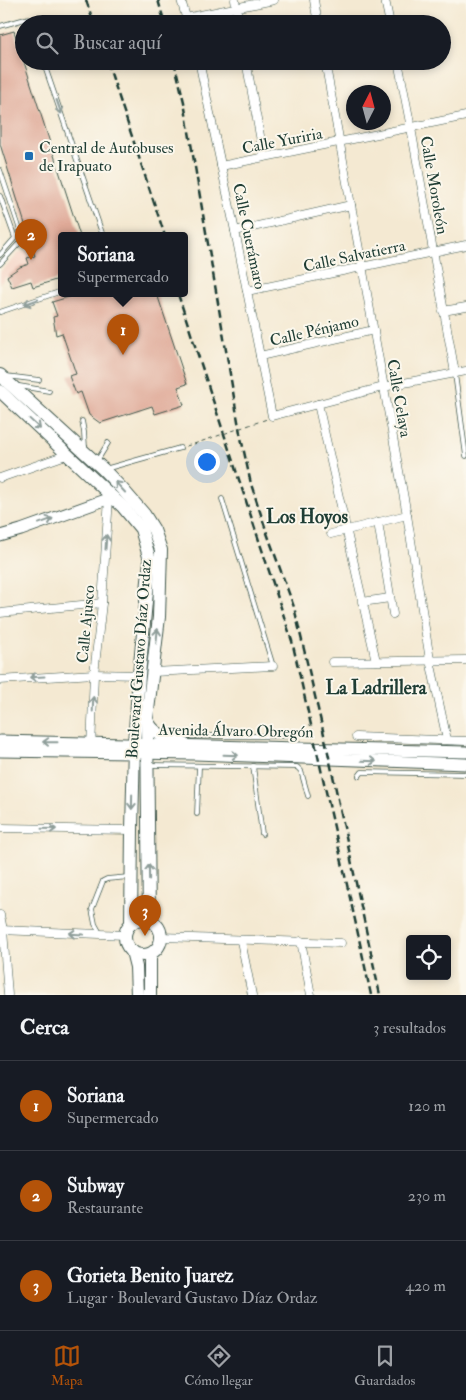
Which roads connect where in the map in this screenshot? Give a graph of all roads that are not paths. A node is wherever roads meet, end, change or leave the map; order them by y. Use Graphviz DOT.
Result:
graph roads {
  1 [pos="181,0"];
  2 [pos="274,0"];
  3 [pos="314,0"];
  4 [pos="385,0"];
  5 [pos="236,4"];
  6 [pos="185,15"];
  7 [pos="204,15"];
  8 [pos="316,15"];
  9 [pos="388,15"];
  10 [pos="15,22"];
  11 [pos="0,26"];
  12 [pos="47,70"];
  13 [pos="200,70"];
  14 [pos="248,70"];
  15 [pos="327,70"];
  16 [pos="400,70"];
  17 [pos="466,116"];
  18 [pos="412,128"];
  19 [pos="340,142"];
  20 [pos="264,157"];
  21 [pos="221,166"];
  22 [pos="0,170"];
  23 [pos="0,196"];
  24 [pos="351,205"];
  25 [pos="235,231"];
  26 [pos="102,232"];
  27 [pos="466,245"];
  28 [pos="433,252"];
  29 [pos="0,255"];
  30 [pos="0,264"];
  31 [pos="362,267"];
  32 [pos="247,291"];
  33 [pos="58,292"];
  34 [pos="466,307"];
  35 [pos="443,311"];
  36 [pos="0,312"];
  37 [pos="374,330"];
  38 [pos="260,356"];
  39 [pos="466,371"];
  40 [pos="455,373"];
  41 [pos="39,380"];
  42 [pos="2,381"];
  43 [pos="383,387"];
  44 [pos="48,391"];
  45 [pos="318,404"];
  46 [pos="82,421"];
  47 [pos="108,443"];
  48 [pos="180,448"];
  49 [pos="82,450"];
  50 [pos="68,455"];
  51 [pos="466,456"];
  52 [pos="100,466"];
  53 [pos="0,478"];
  54 [pos="111,498"];
  55 [pos="222,500"];
  56 [pos="406,515"];
  57 [pos="378,522"];
  58 [pos="346,530"];
  59 [pos="331,534"];
  60 [pos="0,536"];
  61 [pos="390,598"];
  62 [pos="362,602"];
  63 [pos="102,603"];
  64 [pos="0,612"];
  65 [pos="393,614"];
  66 [pos="430,660"];
  67 [pos="466,660"];
  68 [pos="376,661"];
  69 [pos="332,662"];
  70 [pos="273,666"];
  71 [pos="153,672"];
  72 [pos="94,674"];
  73 [pos="139,675"];
  74 [pos="0,680"];
  75 [pos="147,719"];
  76 [pos="292,732"];
  77 [pos="163,736"];
  78 [pos="356,737"];
  79 [pos="447,740"];
  80 [pos="466,740"];
  81 [pos="0,741"];
  82 [pos="184,744"];
  83 [pos="91,748"];
  84 [pos="0,752"];
  85 [pos="142,752"];
  86 [pos="466,752"];
  87 [pos="321,754"];
  88 [pos="466,764"];
  89 [pos="199,766"];
  90 [pos="253,766"];
  91 [pos="466,774"];
  92 [pos="359,776"];
  93 [pos="308,796"];
  94 [pos="196,814"];
  95 [pos="0,828"];
  96 [pos="132,830"];
  97 [pos="262,834"];
  98 [pos="131,877"];
  99 [pos="0,915"];
  100 [pos="149,921"];
  101 [pos="131,924"];
  102 [pos="1,930"];
  103 [pos="100,935"];
  104 [pos="125,936"];
  105 [pos="161,937"];
  106 [pos="241,940"];
  107 [pos="301,941"];
  108 [pos="341,942"];
  109 [pos="132,952"];
  110 [pos="150,954"];
  111 [pos="8,995"];
  112 [pos="137,995"];
  113 [pos="150,995"];
  114 [pos="252,995"];
  115 [pos="311,995"];
  1 -- 6 [label="street"];
  2 -- 5 [label="street"];
  3 -- 8 [label="street"];
  4 -- 9 [label="street"];
  5 -- 7 [label="street"];
  10 -- 11 [label="lane"];
  12 -- 26 [label="lane, one-way"];
  13 -- 21 [label="street, Calle Cuerámaro"];
  14 -- 20 [label="street"];
  15 -- 19 [label="street, Calle Celaya"];
  16 -- 18 [label="street, Calle Moroleón"];
  17 -- 18 [label="street, Calle Yuriria"];
  18 -- 19 [label="street, Calle Yuriria"];
  18 -- 28 [label="street, Calle Moroleón"];
  19 -- 20 [label="street, Calle Yuriria"];
  19 -- 24 [label="street, Calle Celaya"];
  20 -- 21 [label="street, Calle Yuriria"];
  21 -- 25 [label="street, Calle Cuerámaro"];
  22 -- 30 [label="lane"];
  23 -- 29 [label="lane"];
  24 -- 25 [label="street"];
  24 -- 31 [label="street, Calle Celaya"];
  25 -- 32 [label="street, Calle Cuerámaro"];
  27 -- 28 [label="street, Calle Salvatierra"];
  28 -- 31 [label="street, Calle Salvatierra"];
  28 -- 35 [label="street, Calle Moroleón"];
  31 -- 32 [label="street, Calle Salvatierra"];
  31 -- 37 [label="street, Calle Celaya"];
  32 -- 38 [label="street, Calle Cuerámaro"];
  33 -- 36 [label="lane, one-way"];
  34 -- 35 [label="street"];
  35 -- 40 [label="street, Calle Moroleón"];
  37 -- 38 [label="street, Calle Pénjamo"];
  37 -- 43 [label="street, Calle Celaya"];
  38 -- 45 [label="street, Calle Cuerámaro"];
  39 -- 40 [label="street"];
  40 -- 43 [label="street"];
  40 -- 51 [label="lane"];
  41 -- 42 [label="lane"];
  42 -- 44 [label="lane"];
  42 -- 49 [label="main road, Boulevard Gustavo Díaz Ordaz"];
  42 -- 50 [label="main road, Boulevard Gustavo Díaz Ordaz, one-way"];
  43 -- 45 [label="street"];
  43 -- 56 [label="street, Calle Celaya"];
  45 -- 58 [label="street"];
  46 -- 49 [label="lane"];
  47 -- 52 [label="lane"];
  48 -- 52 [label="lane"];
  49 -- 50 [label="street"];
  49 -- 52 [label="main road, Boulevard Gustavo Díaz Ordaz"];
  50 -- 53 [label="street"];
  50 -- 54 [label="main road, Boulevard Gustavo Díaz Ordaz"];
  71 -- 52 [label="main road, Boulevard Gustavo Díaz Ordaz, one-way"];
  60 -- 54 [label="street, one-way"];
  63 -- 54 [label="street, Calle Ajusco, one-way"];
  54 -- 73 [label="main road, Boulevard Gustavo Díaz Ordaz"];
  55 -- 70 [label="lane"];
  56 -- 57 [label="street"];
  56 -- 66 [label="street, Calle Celaya"];
  57 -- 58 [label="street"];
  57 -- 61 [label="street"];
  58 -- 59 [label="street"];
  58 -- 62 [label="street"];
  61 -- 62 [label="street"];
  61 -- 65 [label="street"];
  62 -- 68 [label="street"];
  63 -- 64 [label="street"];
  63 -- 72 [label="street, Calle Ajusco"];
  66 -- 67 [label="street"];
  66 -- 68 [label="street"];
  66 -- 79 [label="street, Calle Celaya"];
  68 -- 69 [label="street"];
  70 -- 71 [label="street"];
  71 -- 75 [label="main road, Boulevard Gustavo Díaz Ordaz"];
  72 -- 73 [label="street"];
  72 -- 74 [label="street, one-way"];
  83 -- 72 [label="street, Calle Ajusco, one-way"];
  73 -- 85 [label="main road, Boulevard Gustavo Díaz Ordaz"];
  75 -- 77 [label="main road"];
  75 -- 85 [label="main road, Boulevard Gustavo Díaz Ordaz"];
  76 -- 77 [label="lane"];
  77 -- 82 [label="main road"];
  78 -- 79 [label="street"];
  79 -- 80 [label="street"];
  83 -- 81 [label="street, Avenida Álvaro Obregón, one-way"];
  82 -- 85 [label="street, Avenida Álvaro Obregón"];
  82 -- 87 [label="street, Avenida Álvaro Obregón"];
  83 -- 84 [label="street, Avenida Álvaro Obregón"];
  83 -- 85 [label="street, Avenida Álvaro Obregón"];
  85 -- 87 [label="street, Avenida Álvaro Obregón, one-way"];
  85 -- 89 [label="lane"];
  85 -- 96 [label="main road, Boulevard Gustavo Díaz Ordaz, one-way"];
  100 -- 85 [label="main road, Boulevard Gustavo Díaz Ordaz, one-way"];
  86 -- 87 [label="street"];
  87 -- 88 [label="street, one-way"];
  89 -- 90 [label="lane"];
  89 -- 94 [label="lane"];
  90 -- 93 [label="lane"];
  90 -- 97 [label="lane"];
  91 -- 92 [label="lane"];
  95 -- 96 [label="street, one-way"];
  96 -- 98 [label="main road, Boulevard Gustavo Díaz Ordaz"];
  98 -- 101 [label="main road, Boulevard Gustavo Díaz Ordaz"];
  98 -- 103 [label="lane"];
  99 -- 102 [label="street"];
  100 -- 101 [label="main road"];
  100 -- 105 [label="main road"];
  101 -- 104 [label="main road"];
  103 -- 102 [label="street, one-way"];
  102 -- 111 [label="street"];
  103 -- 104 [label="street"];
  104 -- 109 [label="main road"];
  105 -- 106 [label="street"];
  105 -- 110 [label="main road"];
  106 -- 107 [label="street"];
  106 -- 114 [label="street"];
  107 -- 108 [label="street"];
  107 -- 115 [label="street"];
  109 -- 110 [label="main road"];
  109 -- 112 [label="main road"];
  110 -- 113 [label="main road"];
}
